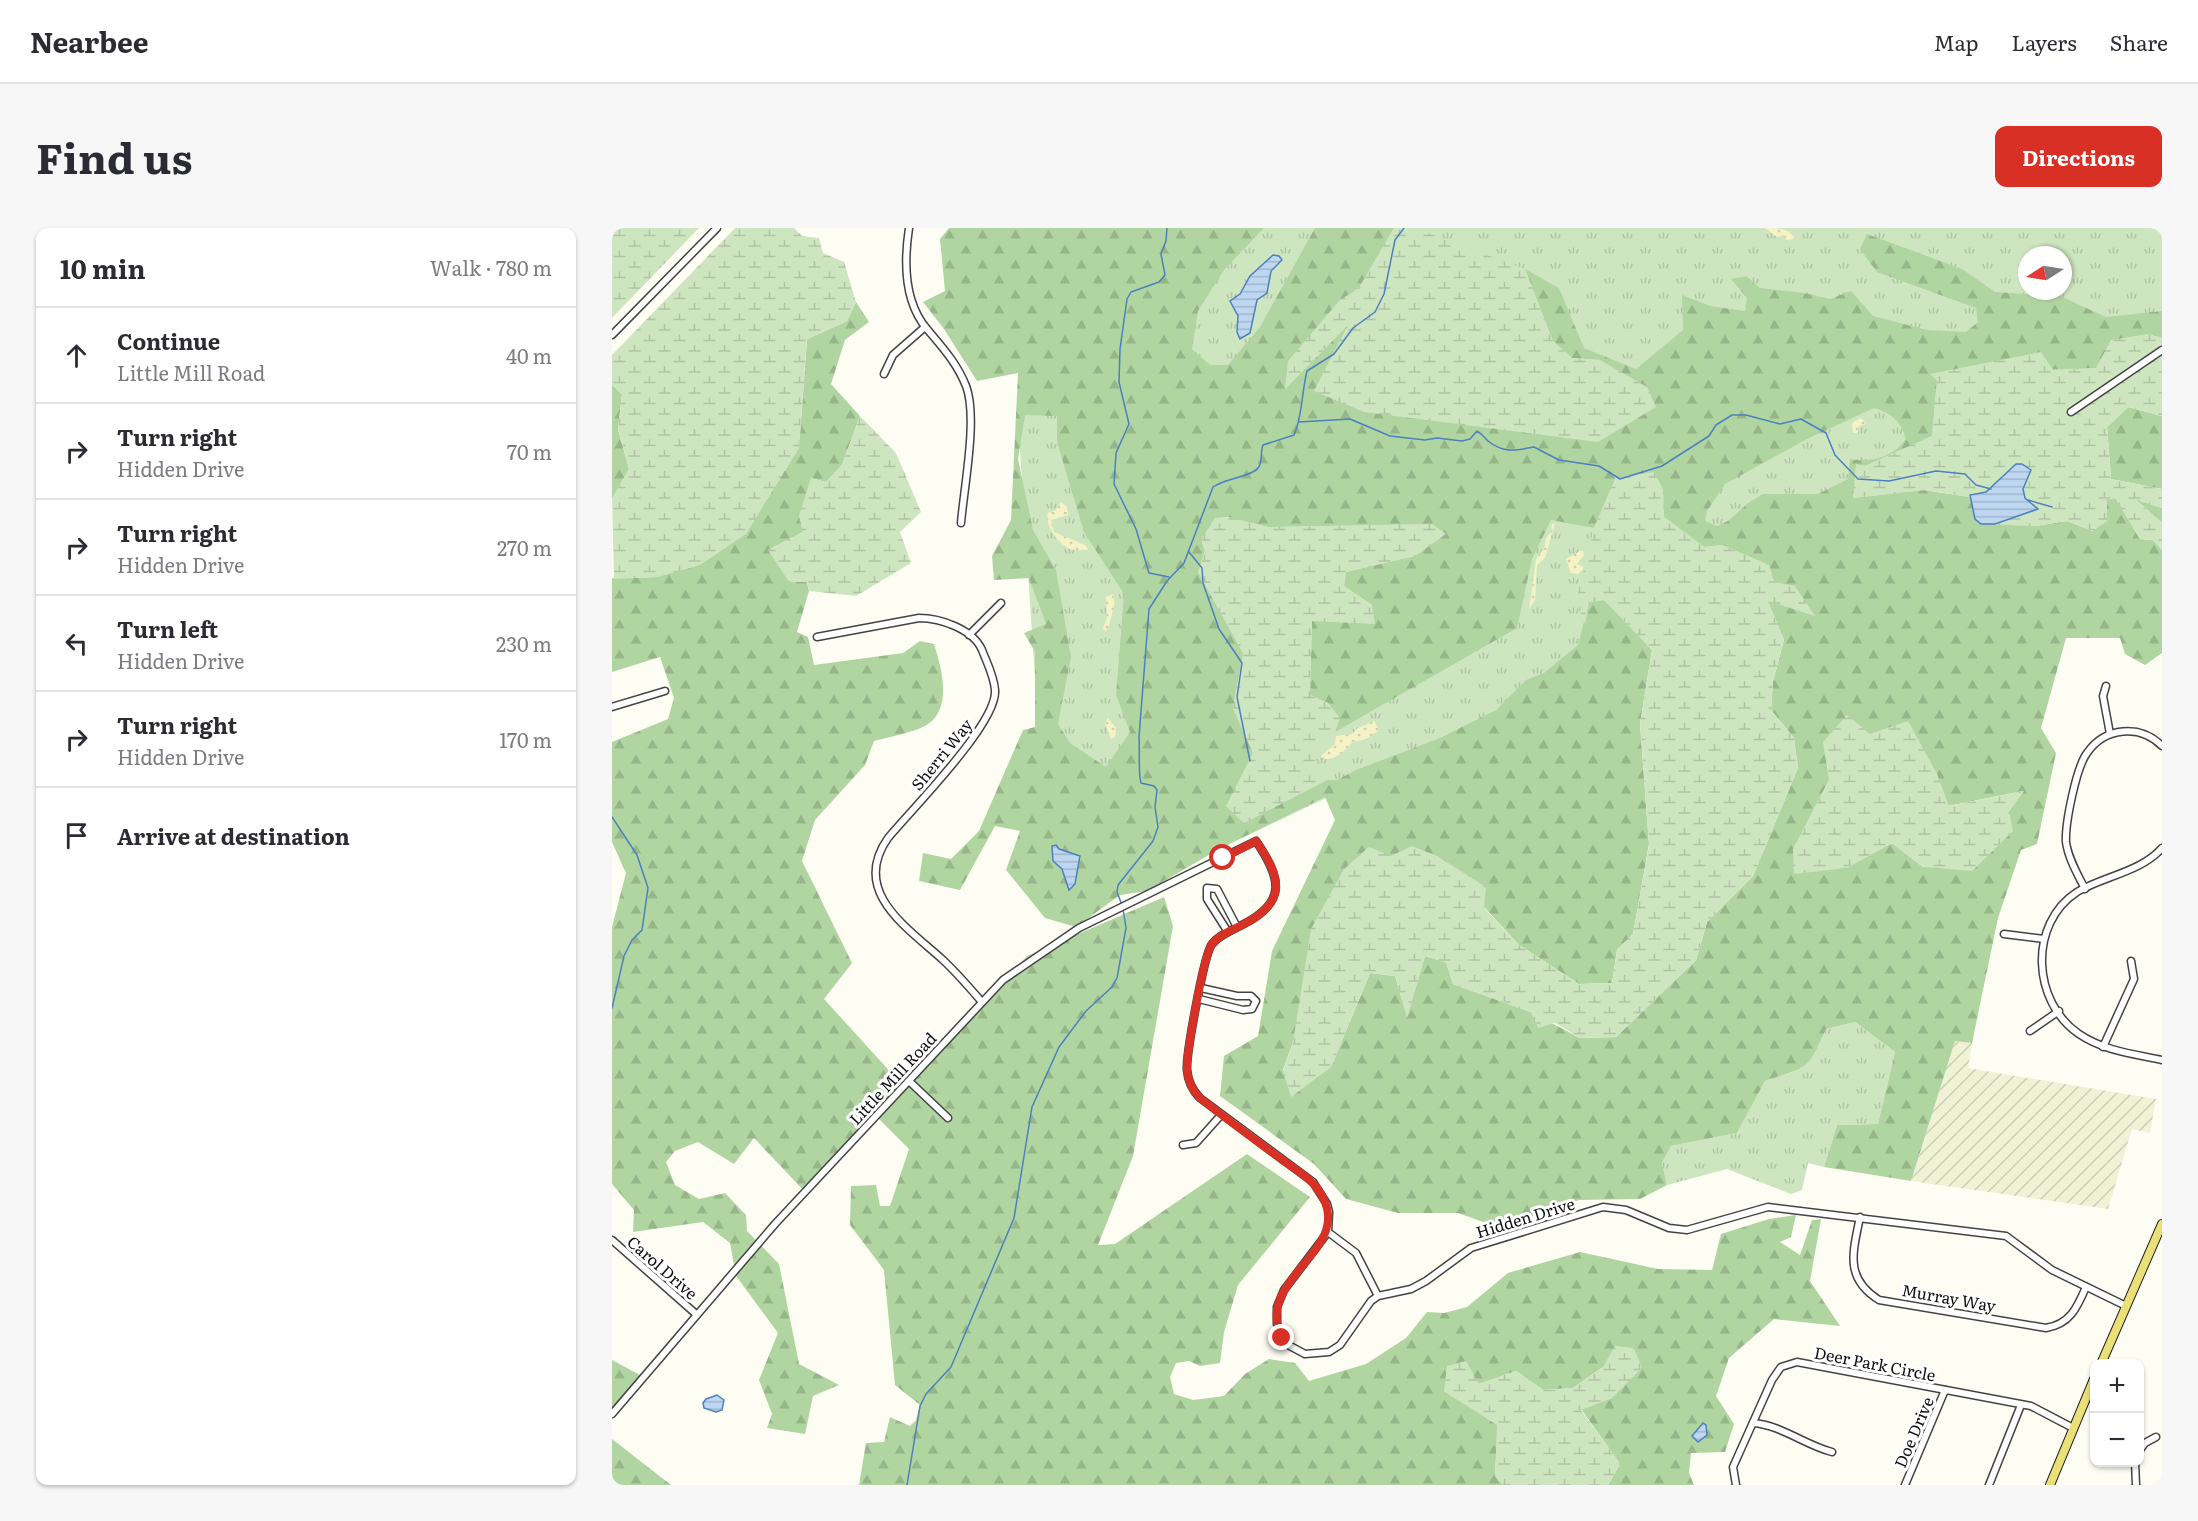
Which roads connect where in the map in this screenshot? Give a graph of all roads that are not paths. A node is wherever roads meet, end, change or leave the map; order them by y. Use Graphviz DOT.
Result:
graph roads {
  1 [pos="717,228"];
  2 [pos="909,228"];
  3 [pos="925,327"];
  4 [pos="612,335"];
  5 [pos="2162,350"];
  6 [pos="884,374"];
  7 [pos="2071,412"];
  8 [pos="961,523"];
  9 [pos="1001,603"];
  10 [pos="969,635"];
  11 [pos="817,637"];
  12 [pos="2106,686"];
  13 [pos="665,691"];
  14 [pos="612,707"];
  15 [pos="2110,734"];
  16 [pos="2162,746"];
  17 [pos="2162,848"];
  18 [pos="2085,889"];
  19 [pos="1237,927"];
  20 [pos="1228,932"];
  21 [pos="2004,934"];
  22 [pos="2044,939"];
  23 [pos="2132,961"];
  24 [pos="1201,988"];
  25 [pos="1199,999"];
  26 [pos="981,1001"];
  27 [pos="2059,1011"];
  28 [pos="2030,1031"];
  29 [pos="2103,1047"];
  30 [pos="2162,1060"];
  31 [pos="909,1081"];
  32 [pos="1221,1115"];
  33 [pos="948,1118"];
  34 [pos="1183,1145"];
  35 [pos="1860,1217"];
  36 [pos="2162,1224"];
  37 [pos="1328,1232"];
  38 [pos="612,1239"];
  39 [pos="2086,1287"];
  40 [pos="1378,1296"];
  41 [pos="2126,1306"];
  42 [pos="696,1314"];
  43 [pos="2103,1359"];
  44 [pos="2090,1388"];
  45 [pos="1945,1390"];
  46 [pos="2021,1405"];
  47 [pos="612,1414"];
  48 [pos="1753,1423"];
  49 [pos="2073,1428"];
  50 [pos="2156,1437"];
  51 [pos="2144,1444"];
  52 [pos="1833,1452"];
  53 [pos="2135,1467"];
  54 [pos="1736,1485"];
  55 [pos="1905,1485"];
  56 [pos="1989,1485"];
  57 [pos="2050,1485"];
  58 [pos="2136,1485"];
  1 -- 4 [label="street"];
  2 -- 3 [label="street"];
  3 -- 6 [label="street"];
  3 -- 8 [label="street"];
  5 -- 7 [label="street"];
  9 -- 10 [label="street"];
  10 -- 11 [label="street"];
  10 -- 26 [label="street, Sherri Way"];
  12 -- 15 [label="street"];
  13 -- 14 [label="street"];
  15 -- 16 [label="street"];
  15 -- 18 [label="street"];
  17 -- 18 [label="street"];
  18 -- 22 [label="street"];
  19 -- 20 [label="street"];
  19 -- 20 [label="street"];
  19 -- 26 [label="street, Little Mill Road"];
  20 -- 24 [label="street"];
  21 -- 22 [label="street"];
  22 -- 27 [label="street"];
  23 -- 29 [label="street"];
  24 -- 25 [label="street"];
  24 -- 25 [label="street"];
  25 -- 32 [label="street"];
  26 -- 31 [label="street, Little Mill Road"];
  27 -- 28 [label="street"];
  27 -- 29 [label="street"];
  29 -- 30 [label="street"];
  31 -- 33 [label="street"];
  31 -- 42 [label="street, Little Mill Road"];
  32 -- 34 [label="street"];
  32 -- 37 [label="street"];
  35 -- 39 [label="street, Hidden Drive"];
  35 -- 39 [label="street, Murray Way"];
  35 -- 40 [label="street, Hidden Drive"];
  36 -- 41 [label="main road"];
  37 -- 40 [label="street"];
  37 -- 40 [label="street"];
  38 -- 42 [label="street, Carol Drive"];
  39 -- 41 [label="street, Hidden Drive"];
  41 -- 43 [label="main road"];
  42 -- 47 [label="street, Little Mill Road"];
  44 -- 49 [label="main road"];
  45 -- 46 [label="street, Deer Park Circle"];
  45 -- 48 [label="street, Deer Park Circle"];
  45 -- 55 [label="street, Doe Drive"];
  46 -- 49 [label="street, Deer Park Circle"];
  46 -- 56 [label="street"];
  48 -- 52 [label="street"];
  48 -- 54 [label="street, Deer Park Circle"];
  49 -- 57 [label="main road"];
  50 -- 51 [label="street"];
  53 -- 58 [label="street"];
}
